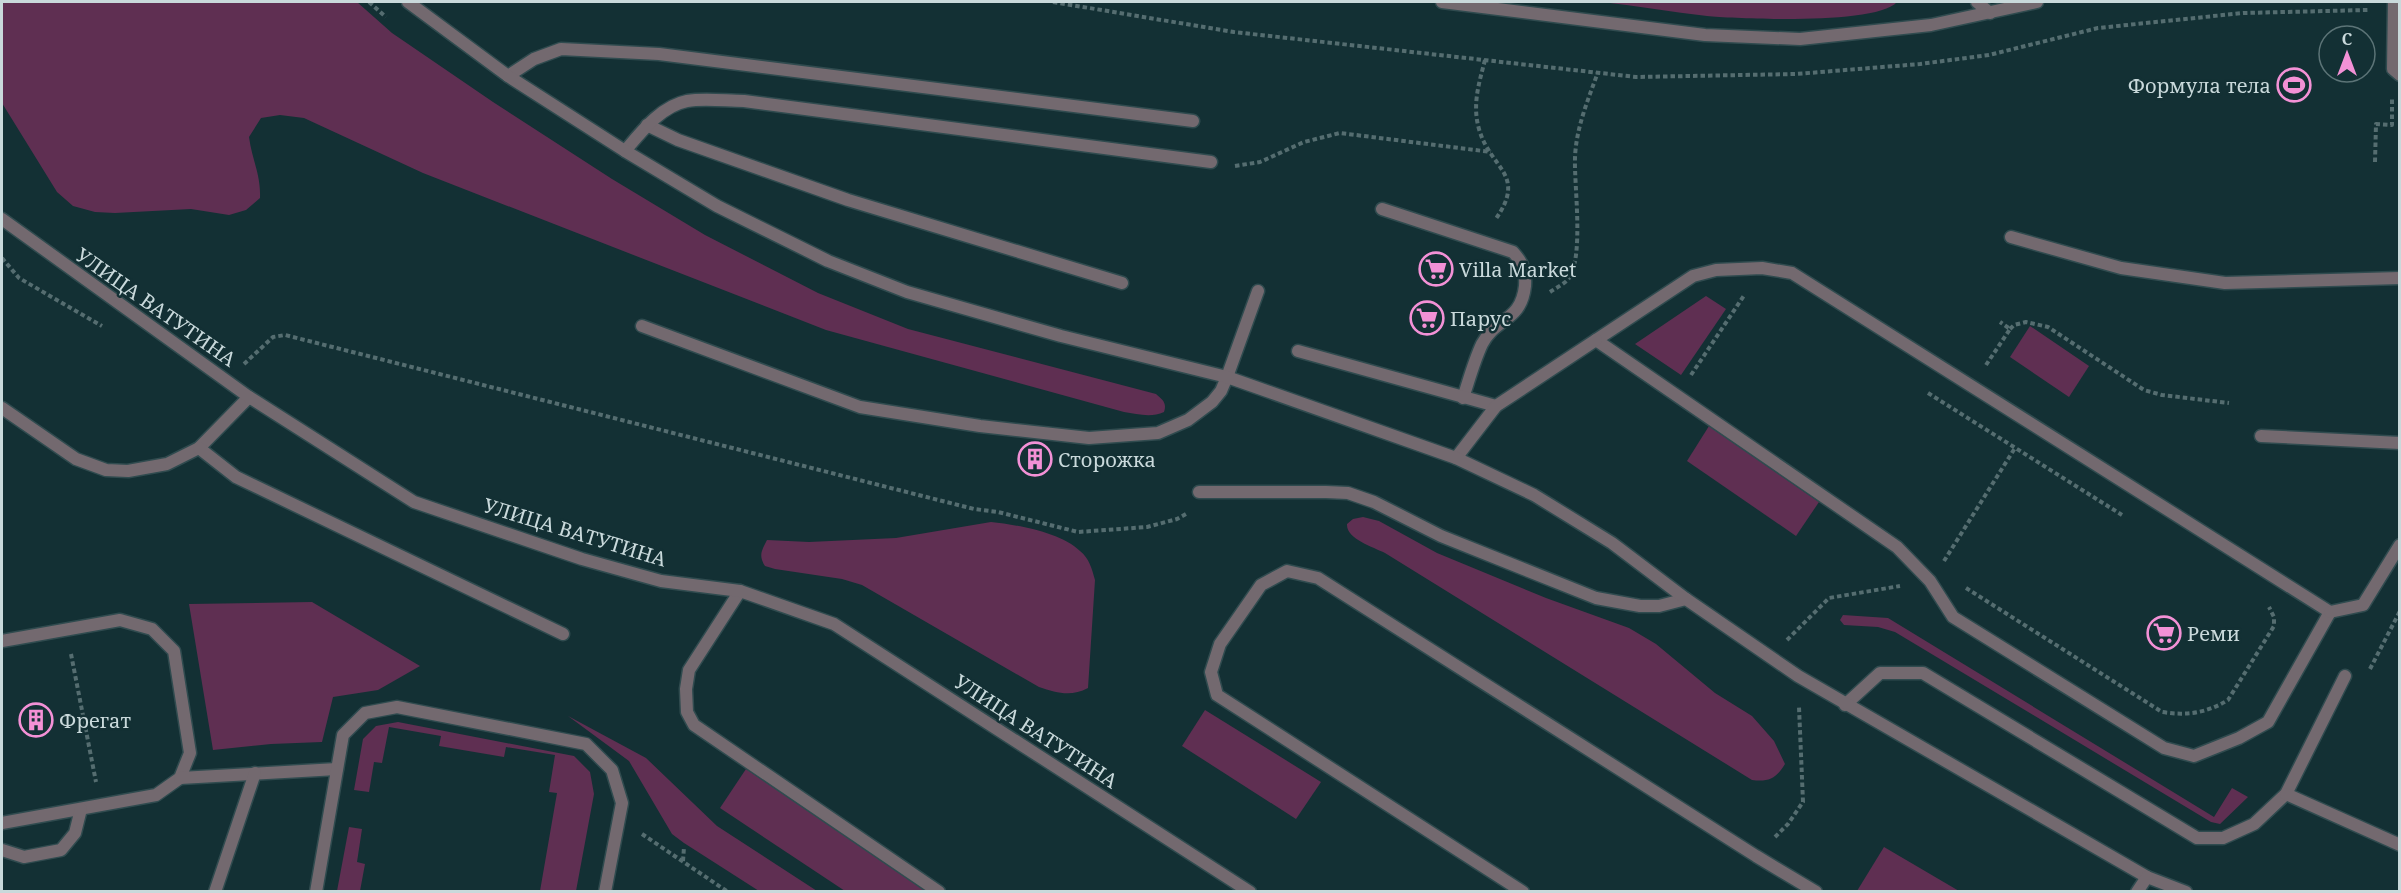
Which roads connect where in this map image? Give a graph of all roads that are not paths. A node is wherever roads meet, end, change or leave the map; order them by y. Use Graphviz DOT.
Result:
graph roads {
  1 [pos="408,2"];
  2 [pos="1442,2"];
  3 [pos="1977,2"];
  4 [pos="2037,2"];
  5 [pos="2394,6"];
  6 [pos="1990,13"];
  7 [pos="2396,72"];
  8 [pos="508,76"];
  9 [pos="1193,121"];
  10 [pos="647,125"];
  11 [pos="625,151"];
  12 [pos="1211,162"];
  13 [pos="1382,209"];
  14 [pos="2,219"];
  15 [pos="2011,237"];
  16 [pos="2400,278"];
  17 [pos="1122,283"];
  18 [pos="1258,291"];
  19 [pos="642,326"];
  20 [pos="1596,340"];
  21 [pos="1298,351"];
  22 [pos="1227,377"];
  23 [pos="249,397"];
  24 [pos="1463,398"];
  25 [pos="1496,406"];
  26 [pos="2,408"];
  27 [pos="2261,435"];
  28 [pos="2400,443"];
  29 [pos="199,448"];
  30 [pos="1456,458"];
  31 [pos="1205,492"];
  32 [pos="2400,545"];
  33 [pos="740,591"];
  34 [pos="1686,599"];
  35 [pos="2330,612"];
  36 [pos="563,634"];
  37 [pos="2,641"];
  38 [pos="2346,676"];
  39 [pos="1845,705"];
  40 [pos="337,769"];
  41 [pos="255,773"];
  42 [pos="180,778"];
  43 [pos="2286,794"];
  44 [pos="81,809"];
  45 [pos="2,823"];
  46 [pos="2400,845"];
  47 [pos="2,849"];
  48 [pos="2147,877"];
  49 [pos="215,891"];
  50 [pos="316,891"];
  51 [pos="605,891"];
  52 [pos="939,891"];
  53 [pos="1250,891"];
  54 [pos="1523,891"];
  55 [pos="1816,891"];
  56 [pos="2137,891"];
  57 [pos="2186,891"];
  1 -- 8 [label="street"];
  2 -- 6 [label="street"];
  3 -- 6 [label="street"];
  4 -- 6 [label="street"];
  5 -- 7 [label="street"];
  8 -- 9 [label="street"];
  8 -- 11 [label="street"];
  10 -- 11 [label="street"];
  10 -- 12 [label="street"];
  10 -- 17 [label="street"];
  11 -- 22 [label="street"];
  13 -- 24 [label="street"];
  14 -- 23 [label="street, УЛИЦА ВАТУТИНА"];
  15 -- 16 [label="street"];
  18 -- 22 [label="street"];
  19 -- 22 [label="street"];
  20 -- 25 [label="street"];
  20 -- 35 [label="street"];
  20 -- 35 [label="street"];
  21 -- 24 [label="street"];
  22 -- 30 [label="street"];
  23 -- 29 [label="street"];
  23 -- 33 [label="street, УЛИЦА ВАТУТИНА"];
  24 -- 25 [label="street"];
  25 -- 30 [label="street"];
  26 -- 29 [label="street"];
  27 -- 28 [label="street"];
  29 -- 36 [label="street"];
  30 -- 34 [label="street"];
  31 -- 34 [label="street"];
  32 -- 35 [label="street"];
  33 -- 52 [label="street"];
  33 -- 53 [label="street, УЛИЦА ВАТУТИНА"];
  34 -- 39 [label="street"];
  37 -- 42 [label="street"];
  38 -- 43 [label="street"];
  39 -- 43 [label="street"];
  39 -- 48 [label="street"];
  40 -- 41 [label="street"];
  40 -- 50 [label="street"];
  40 -- 51 [label="street"];
  41 -- 42 [label="street"];
  41 -- 49 [label="street"];
  42 -- 44 [label="street"];
  43 -- 46 [label="street"];
  44 -- 45 [label="street"];
  44 -- 47 [label="street"];
  48 -- 56 [label="street"];
  48 -- 57 [label="street"];
  54 -- 55 [label="street"];
}
